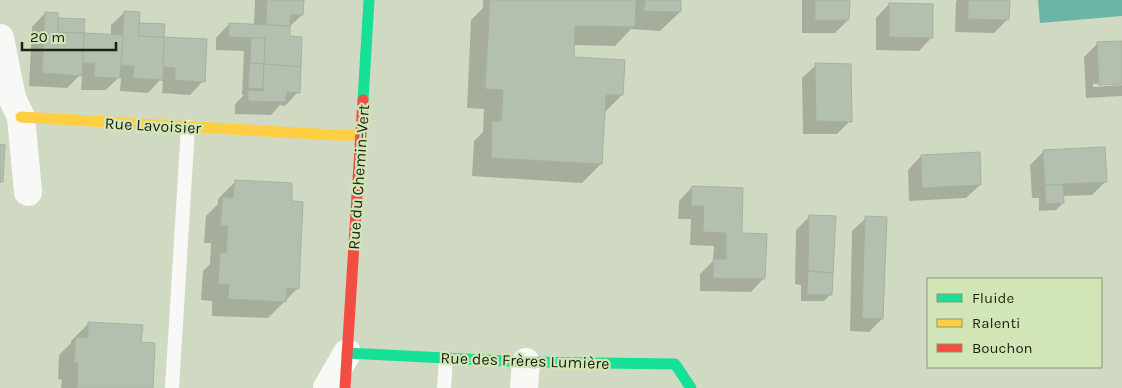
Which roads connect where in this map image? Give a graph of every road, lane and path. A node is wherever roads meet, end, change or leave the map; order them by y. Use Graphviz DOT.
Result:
graph roads {
  1 [pos="370,0"];
  2 [pos="0,38"];
  3 [pos="20,117"];
  4 [pos="188,127"];
  5 [pos="361,135"];
  6 [pos="28,192"];
  7 [pos="348,353"];
  8 [pos="446,358"];
  9 [pos="525,375"];
  10 [pos="172,388"];
  11 [pos="327,388"];
  12 [pos="345,388"];
  13 [pos="444,388"];
  14 [pos="691,388"];
  1 -- 5 [label="street, Rue du Chemin-Vert"];
  2 -- 3 [label="street"];
  3 -- 4 [label="street, Rue Lavoisier"];
  3 -- 6 [label="street"];
  4 -- 5 [label="street, Rue Lavoisier"];
  4 -- 10 [label="lane"];
  5 -- 7 [label="street, Rue du Chemin-Vert"];
  7 -- 8 [label="street, Rue des Frères Lumière"];
  7 -- 11 [label="street, Rue du Chemin-Vert"];
  7 -- 12 [label="street, Rue du Chemin-Vert"];
  8 -- 9 [label="street, Rue des Frères Lumière"];
  8 -- 13 [label="lane"];
  9 -- 14 [label="street, Rue des Frères Lumière"];
}
